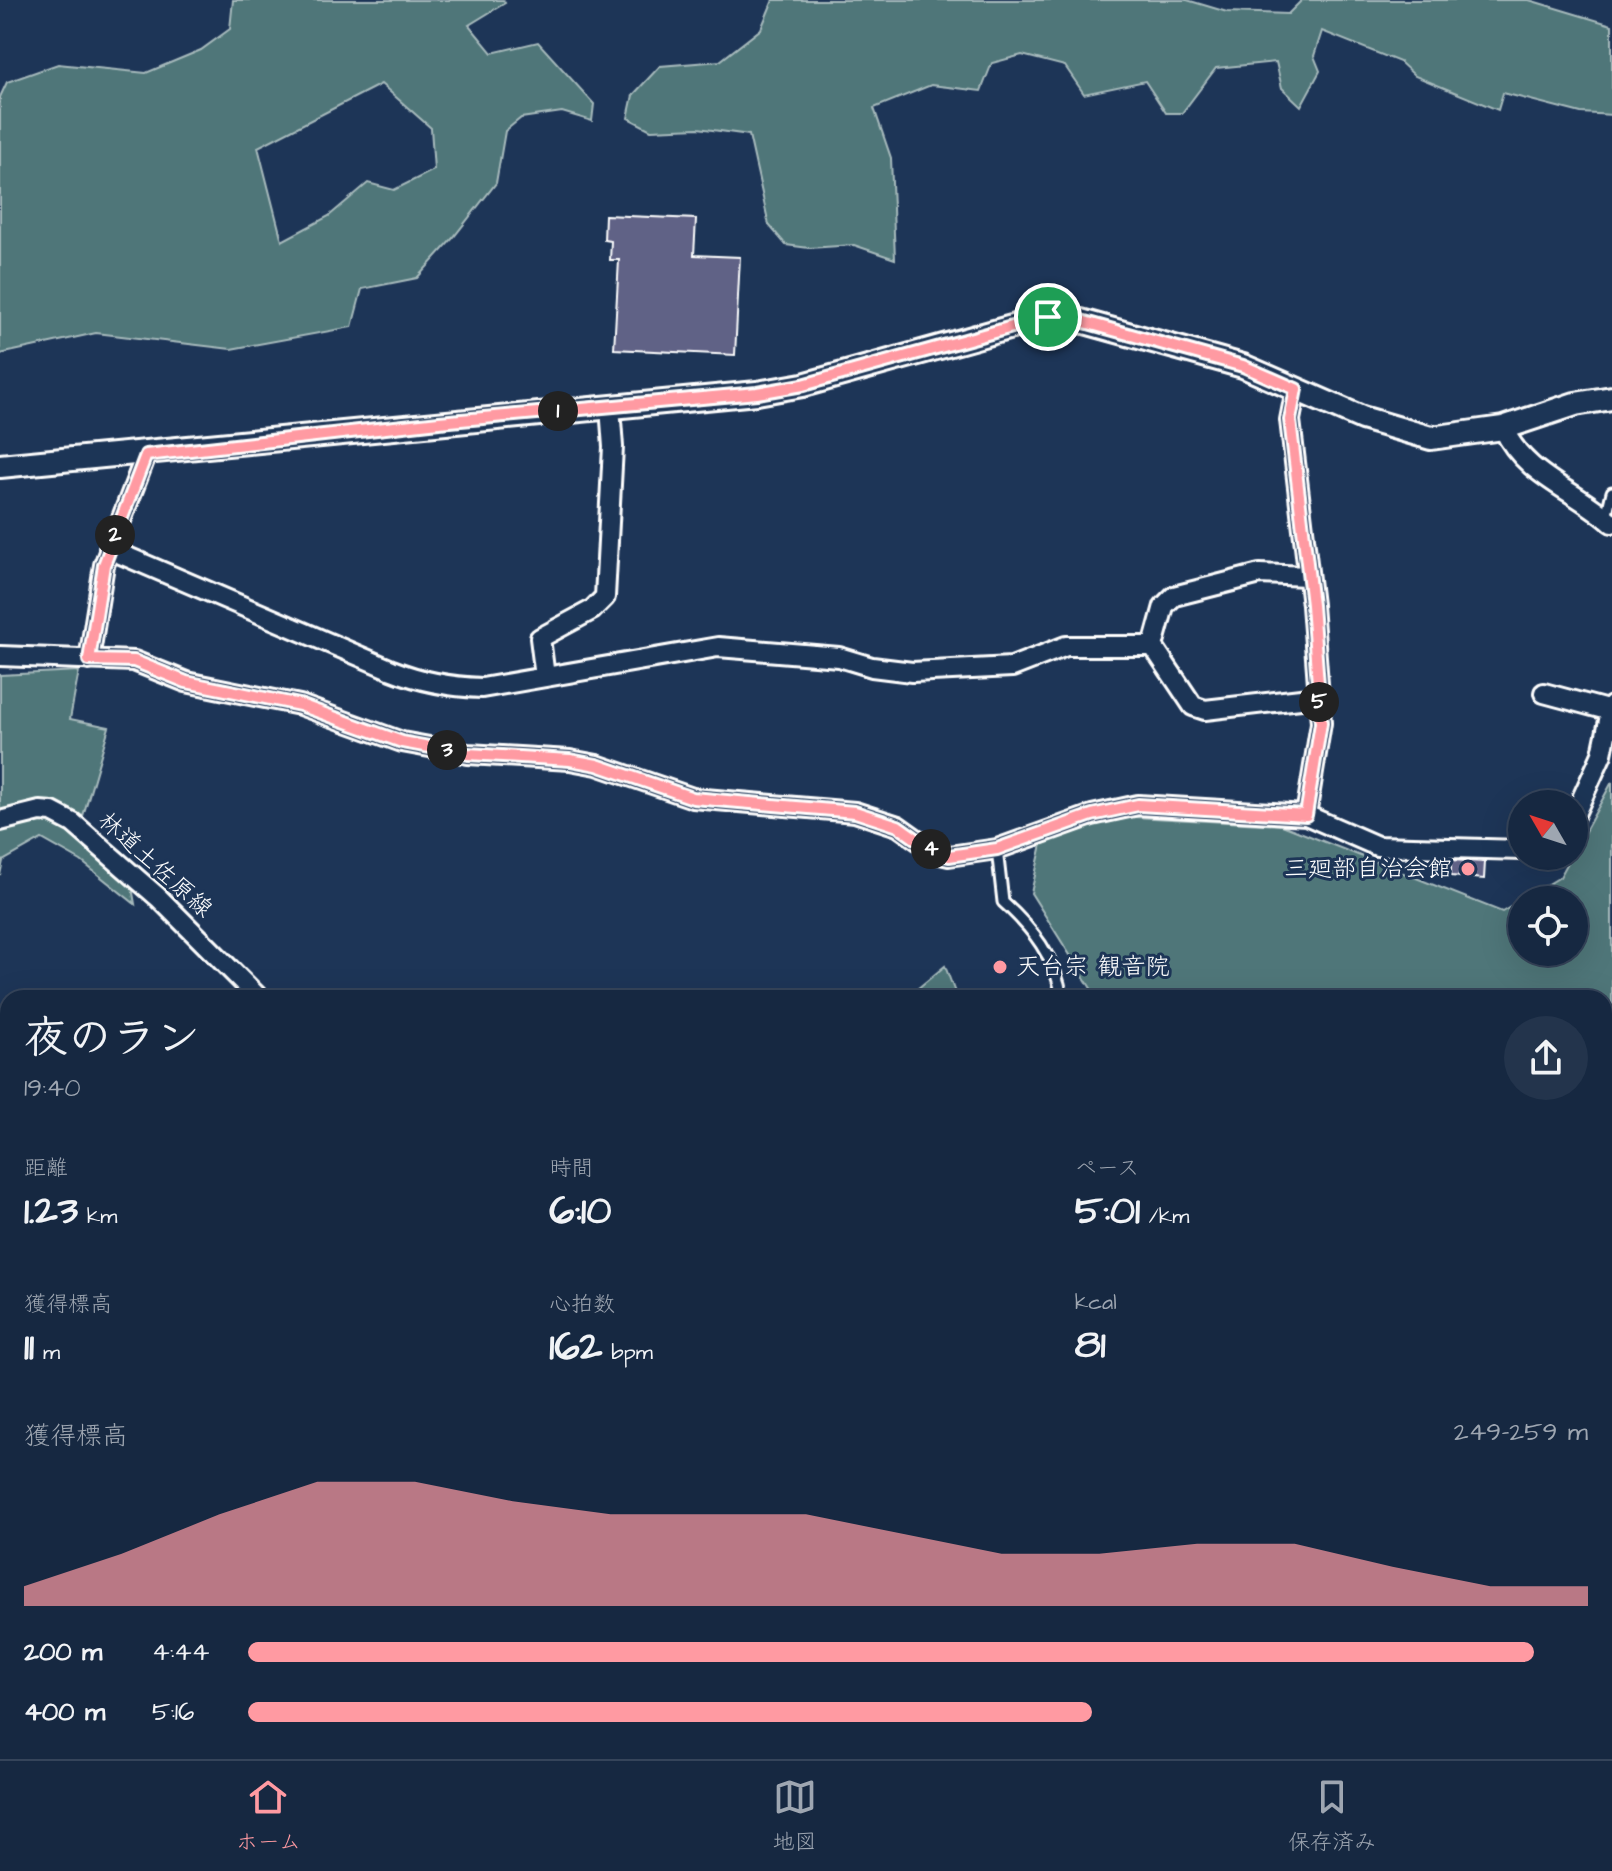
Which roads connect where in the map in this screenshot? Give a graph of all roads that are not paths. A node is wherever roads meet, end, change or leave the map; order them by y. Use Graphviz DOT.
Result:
graph roads {
  1 [pos="1296,389"];
  2 [pos="1612,398"];
  3 [pos="610,407"];
  4 [pos="1503,428"];
  5 [pos="146,455"];
  6 [pos="0,466"];
  7 [pos="1612,492"];
  8 [pos="1609,520"];
  9 [pos="109,549"];
  10 [pos="1307,576"];
  11 [pos="1153,646"];
  12 [pos="0,656"];
  13 [pos="89,660"];
  14 [pos="545,677"];
  15 [pos="1544,693"];
  16 [pos="1318,697"];
  17 [pos="1611,708"];
  18 [pos="1607,755"];
  19 [pos="1588,790"];
  20 [pos="1306,815"];
  21 [pos="0,821"];
  22 [pos="997,849"];
  23 [pos="1508,850"];
  24 [pos="251,990"];
  25 [pos="1061,990"];
  1 -- 3 [label="street"];
  1 -- 4 [label="street"];
  1 -- 10 [label="street"];
  2 -- 4 [label="street"];
  3 -- 5 [label="street"];
  3 -- 14 [label="street"];
  4 -- 8 [label="street"];
  5 -- 6 [label="street"];
  5 -- 9 [label="street"];
  7 -- 8 [label="lane"];
  9 -- 13 [label="street"];
  9 -- 14 [label="street"];
  10 -- 11 [label="street"];
  10 -- 16 [label="street"];
  11 -- 14 [label="street"];
  11 -- 16 [label="street"];
  12 -- 13 [label="street"];
  13 -- 22 [label="street"];
  15 -- 17 [label="street"];
  16 -- 20 [label="street"];
  17 -- 18 [label="street"];
  18 -- 19 [label="street"];
  20 -- 22 [label="street"];
  20 -- 23 [label="street"];
  21 -- 24 [label="street, 林道土佐原線"];
  22 -- 25 [label="lane"];
}
